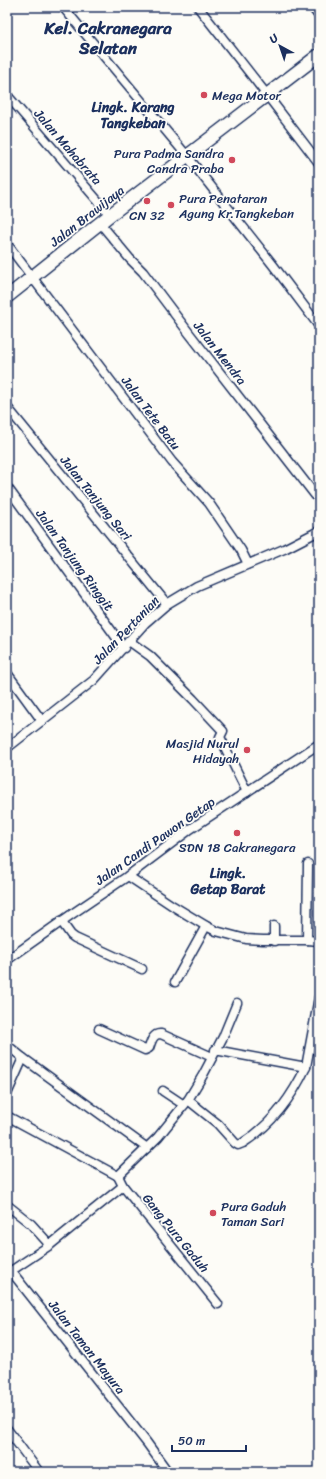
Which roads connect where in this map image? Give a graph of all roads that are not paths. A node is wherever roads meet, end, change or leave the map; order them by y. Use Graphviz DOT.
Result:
graph roads {
  1 [pos="63,7"];
  2 [pos="198,7"];
  3 [pos="312,7"];
  4 [pos="319,16"];
  5 [pos="319,55"];
  6 [pos="7,95"];
  7 [pos="267,95"];
  8 [pos="187,156"];
  9 [pos="319,163"];
  10 [pos="110,215"];
  11 [pos="100,223"];
  12 [pos="7,244"];
  13 [pos="33,277"];
  14 [pos="7,297"];
  15 [pos="319,326"];
  16 [pos="7,406"];
  17 [pos="7,487"];
  18 [pos="319,500"];
  19 [pos="319,531"];
  20 [pos="248,564"];
  21 [pos="167,604"];
  22 [pos="129,641"];
  23 [pos="124,648"];
  24 [pos="7,673"];
  25 [pos="42,721"];
  26 [pos="319,744"];
  27 [pos="7,748"];
  28 [pos="247,792"];
  29 [pos="308,864"];
  30 [pos="128,876"];
  31 [pos="61,921"];
  32 [pos="206,926"];
  33 [pos="274,926"];
  34 [pos="307,940"];
  35 [pos="274,941"];
  36 [pos="319,941"];
  37 [pos="7,960"];
  38 [pos="142,969"];
  39 [pos="175,982"];
  40 [pos="319,997"];
  41 [pos="237,1003"];
  42 [pos="99,1029"];
  43 [pos="7,1045"];
  44 [pos="214,1054"];
  45 [pos="23,1058"];
  46 [pos="306,1067"];
  47 [pos="163,1091"];
  48 [pos="7,1094"];
  49 [pos="186,1103"];
  50 [pos="7,1116"];
  51 [pos="147,1148"];
  52 [pos="118,1176"];
  53 [pos="123,1186"];
  54 [pos="7,1205"];
  55 [pos="50,1245"];
  56 [pos="9,1273"];
  57 [pos="218,1304"];
  58 [pos="7,1429"];
  59 [pos="39,1472"];
  60 [pos="168,1472"];
  1 -- 8 [label="street"];
  2 -- 7 [label="street"];
  3 -- 4 [label="street"];
  5 -- 7 [label="main road, Jalan Brawijaya"];
  6 -- 10 [label="street, Jalan Mahabrata"];
  7 -- 8 [label="main road, Jalan Brawijaya"];
  7 -- 9 [label="street"];
  8 -- 10 [label="main road, Jalan Brawijaya"];
  8 -- 15 [label="street"];
  10 -- 11 [label="main road, Jalan Brawijaya"];
  11 -- 13 [label="main road, Jalan Brawijaya"];
  11 -- 18 [label="street, Jalan Mendra"];
  12 -- 13 [label="street, Jalan Tete Batu"];
  13 -- 14 [label="main road, Jalan Brawijaya"];
  13 -- 20 [label="street, Jalan Tete Batu"];
  16 -- 21 [label="street, Jalan Tanjung Sari"];
  17 -- 23 [label="street, Jalan Tanjung Ringgit"];
  19 -- 20 [label="street, Jalan Pertanian"];
  20 -- 21 [label="street, Jalan Pertanian"];
  21 -- 22 [label="street, Jalan Pertanian"];
  22 -- 23 [label="street, Jalan Pertanian"];
  22 -- 28 [label="street"];
  23 -- 25 [label="street, Jalan Pertanian"];
  24 -- 25 [label="street"];
  25 -- 27 [label="street, Jalan Pertanian"];
  26 -- 28 [label="street, Jalan Candi Pawon Getap"];
  28 -- 30 [label="street, Jalan Candi Pawon Getap"];
  29 -- 34 [label="street"];
  30 -- 31 [label="street, Jalan Candi Pawon Getap"];
  30 -- 32 [label="street"];
  31 -- 37 [label="street, Jalan Candi Pawon Getap"];
  31 -- 38 [label="street"];
  32 -- 35 [label="street"];
  32 -- 39 [label="street"];
  33 -- 35 [label="street"];
  34 -- 35 [label="street"];
  34 -- 36 [label="street"];
  40 -- 46 [label="street"];
  41 -- 44 [label="street"];
  42 -- 44 [label="street"];
  43 -- 45 [label="street"];
  44 -- 46 [label="street"];
  44 -- 49 [label="street"];
  45 -- 48 [label="street"];
  45 -- 51 [label="street"];
  46 -- 49 [label="street"];
  47 -- 49 [label="street"];
  49 -- 51 [label="street"];
  50 -- 52 [label="street"];
  51 -- 52 [label="street"];
  52 -- 53 [label="street, Gang Pura Gaduh"];
  53 -- 55 [label="street"];
  53 -- 57 [label="street, Gang Pura Gaduh"];
  54 -- 55 [label="street"];
  55 -- 56 [label="street"];
  56 -- 60 [label="street, Jalan Taman Mayura"];
  58 -- 59 [label="street"];
}
